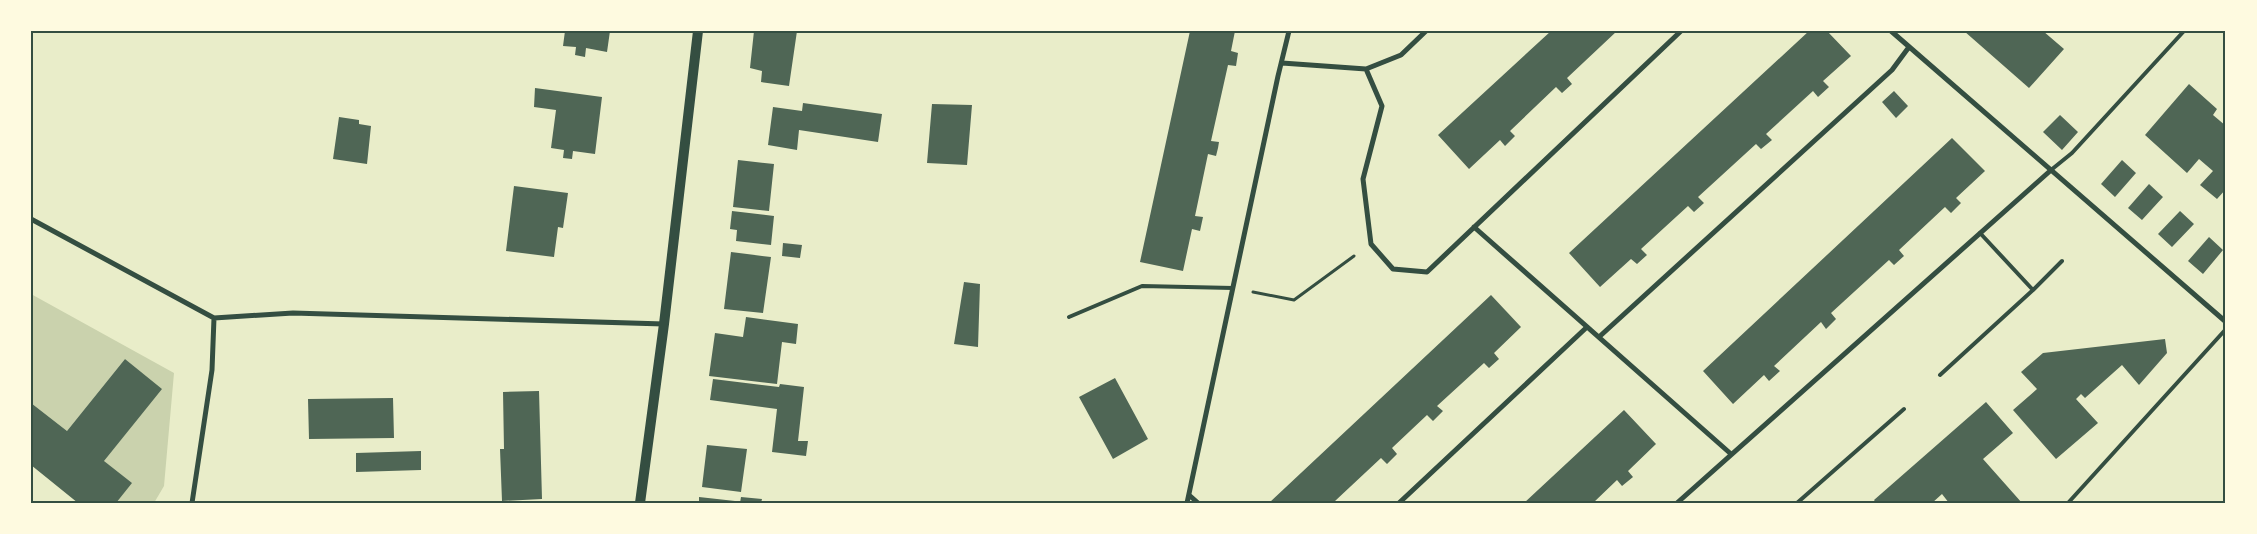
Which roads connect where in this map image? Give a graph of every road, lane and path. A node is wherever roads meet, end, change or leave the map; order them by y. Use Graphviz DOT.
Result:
graph roads {
  1 [pos="698,31"];
  2 [pos="1289,31"];
  3 [pos="1426,31"];
  4 [pos="1681,31"];
  5 [pos="1891,31"];
  6 [pos="2184,31"];
  7 [pos="1909,47"];
  8 [pos="1282,63"];
  9 [pos="1366,68"];
  10 [pos="2050,171"];
  11 [pos="31,219"];
  12 [pos="1474,227"];
  13 [pos="1980,233"];
  14 [pos="1371,244"];
  15 [pos="2062,261"];
  16 [pos="1233,288"];
  17 [pos="2033,290"];
  18 [pos="214,318"];
  19 [pos="1069,318"];
  20 [pos="2226,322"];
  21 [pos="664,324"];
  22 [pos="1587,327"];
  23 [pos="2226,329"];
  24 [pos="1599,337"];
  25 [pos="1940,374"];
  26 [pos="1904,408"];
  27 [pos="1731,454"];
  28 [pos="1189,495"];
  29 [pos="192,503"];
  30 [pos="640,503"];
  31 [pos="1187,503"];
  32 [pos="1198,503"];
  33 [pos="1399,503"];
  34 [pos="1677,503"];
  35 [pos="1797,503"];
  36 [pos="2068,503"];
  1 -- 21 [label="main road"];
  2 -- 8 [label="street"];
  3 -- 9 [label="street"];
  4 -- 12 [label="street"];
  5 -- 7 [label="street"];
  6 -- 10 [label="lane"];
  7 -- 10 [label="street"];
  7 -- 24 [label="street"];
  8 -- 9 [label="street"];
  8 -- 16 [label="street"];
  9 -- 14 [label="street"];
  10 -- 13 [label="street"];
  10 -- 20 [label="street"];
  11 -- 18 [label="street"];
  12 -- 14 [label="street"];
  12 -- 22 [label="street"];
  13 -- 17 [label="lane"];
  13 -- 27 [label="street"];
  14 -- 16 [label="path"];
  15 -- 17 [label="lane"];
  16 -- 19 [label="lane"];
  16 -- 28 [label="street"];
  17 -- 25 [label="lane"];
  18 -- 21 [label="street"];
  18 -- 29 [label="street"];
  21 -- 30 [label="main road"];
  22 -- 24 [label="street"];
  22 -- 33 [label="street"];
  23 -- 36 [label="lane"];
  24 -- 27 [label="street"];
  26 -- 35 [label="lane"];
  27 -- 34 [label="street"];
  28 -- 31 [label="street"];
  28 -- 32 [label="street"];
}
